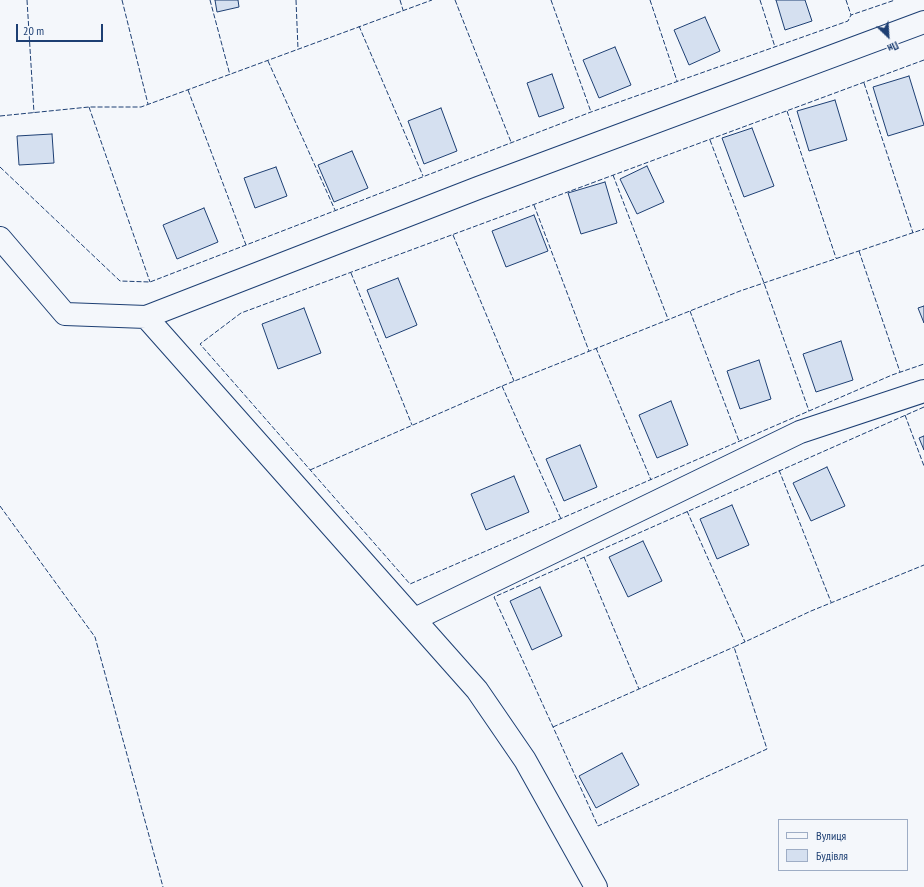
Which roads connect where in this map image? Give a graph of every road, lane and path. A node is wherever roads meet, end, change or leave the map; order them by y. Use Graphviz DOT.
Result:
graph roads {
  1 [pos="924,22"];
  2 [pos="0,238"];
  3 [pos="146,317"];
  4 [pos="924,391"];
  5 [pos="415,619"];
  6 [pos="596,887"];
  1 -- 3 [label="street"];
  2 -- 3 [label="street"];
  3 -- 5 [label="street"];
  4 -- 5 [label="street"];
  5 -- 6 [label="street"];
}
